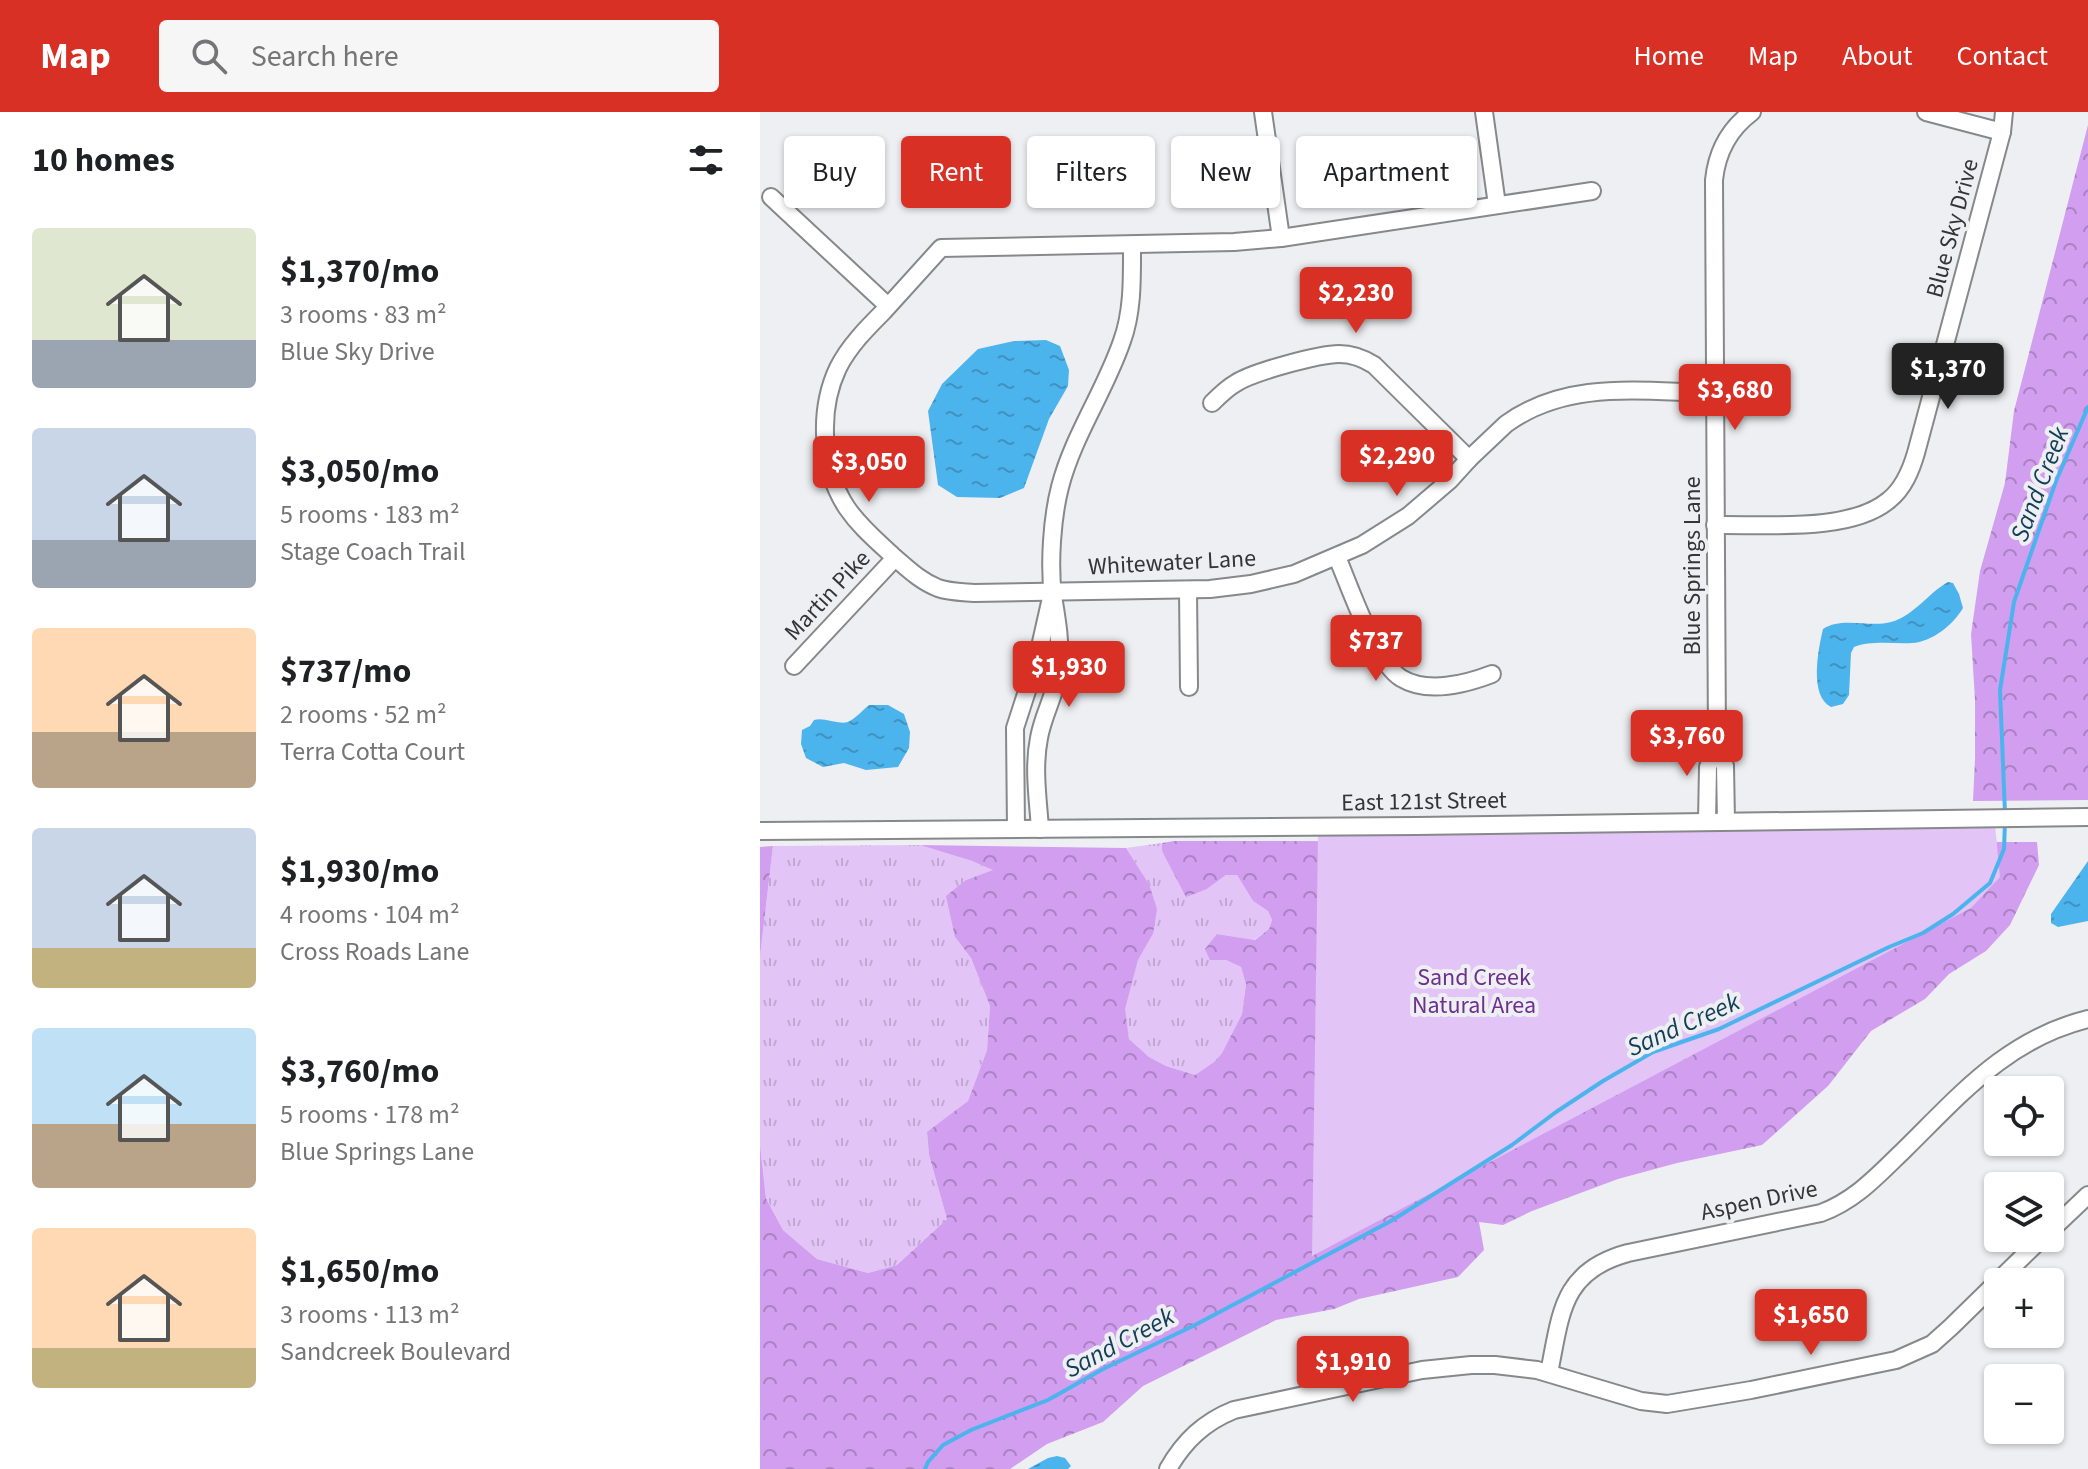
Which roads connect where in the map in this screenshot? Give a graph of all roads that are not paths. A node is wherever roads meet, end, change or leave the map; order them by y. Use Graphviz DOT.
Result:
graph roads {
  1 [pos="1263,112"];
  2 [pos="1484,112"];
  3 [pos="1752,112"];
  4 [pos="1926,112"];
  5 [pos="2004,112"];
  6 [pos="2002,132"];
  7 [pos="1592,191"];
  8 [pos="771,197"];
  9 [pos="1497,205"];
  10 [pos="1281,238"];
  11 [pos="1132,245"];
  12 [pos="888,306"];
  13 [pos="1714,393"];
  14 [pos="1212,403"];
  15 [pos="1469,459"];
  16 [pos="1715,525"];
  17 [pos="1337,557"];
  18 [pos="895,558"];
  19 [pos="1188,590"];
  20 [pos="1053,592"];
  21 [pos="794,666"];
  22 [pos="1492,674"];
  23 [pos="1189,687"];
  24 [pos="1717,744"];
  25 [pos="2088,817"];
  26 [pos="1707,821"];
  27 [pos="1726,821"];
  28 [pos="1016,829"];
  29 [pos="1040,829"];
  30 [pos="760,831"];
  31 [pos="2088,1019"];
  32 [pos="2088,1195"];
  33 [pos="2064,1218"];
  34 [pos="2028,1252"];
  35 [pos="1549,1373"];
  36 [pos="1168,1469"];
  1 -- 10 [label="street"];
  2 -- 9 [label="street"];
  3 -- 13 [label="street, Blue Springs Lane"];
  4 -- 6 [label="street"];
  5 -- 6 [label="street, Blue Sky Drive"];
  6 -- 16 [label="street, Blue Sky Drive"];
  7 -- 9 [label="street, Whitewater Lane"];
  8 -- 12 [label="street"];
  9 -- 10 [label="street, Whitewater Lane"];
  10 -- 11 [label="street, Whitewater Lane"];
  11 -- 12 [label="street, Whitewater Lane"];
  11 -- 20 [label="street"];
  12 -- 18 [label="street, Whitewater Lane"];
  13 -- 15 [label="street, Whitewater Lane"];
  13 -- 16 [label="street, Blue Springs Lane"];
  14 -- 15 [label="street"];
  15 -- 17 [label="street, Whitewater Lane"];
  16 -- 24 [label="street, Blue Springs Lane"];
  17 -- 19 [label="street, Whitewater Lane"];
  17 -- 22 [label="street"];
  18 -- 20 [label="street, Whitewater Lane"];
  18 -- 21 [label="street, Martin Pike"];
  19 -- 20 [label="street, Whitewater Lane"];
  19 -- 23 [label="street"];
  20 -- 28 [label="street"];
  20 -- 29 [label="street"];
  24 -- 26 [label="street, Blue Springs Lane"];
  24 -- 27 [label="street, Blue Springs Lane"];
  25 -- 27 [label="street, East 121st Street"];
  26 -- 27 [label="street, East 121st Street"];
  26 -- 29 [label="street, East 121st Street"];
  28 -- 29 [label="street, East 121st Street"];
  28 -- 30 [label="street, East 121st Street"];
  31 -- 35 [label="street, Aspen Drive"];
  32 -- 33 [label="street"];
  34 -- 35 [label="street"];
  35 -- 36 [label="street"];
}
